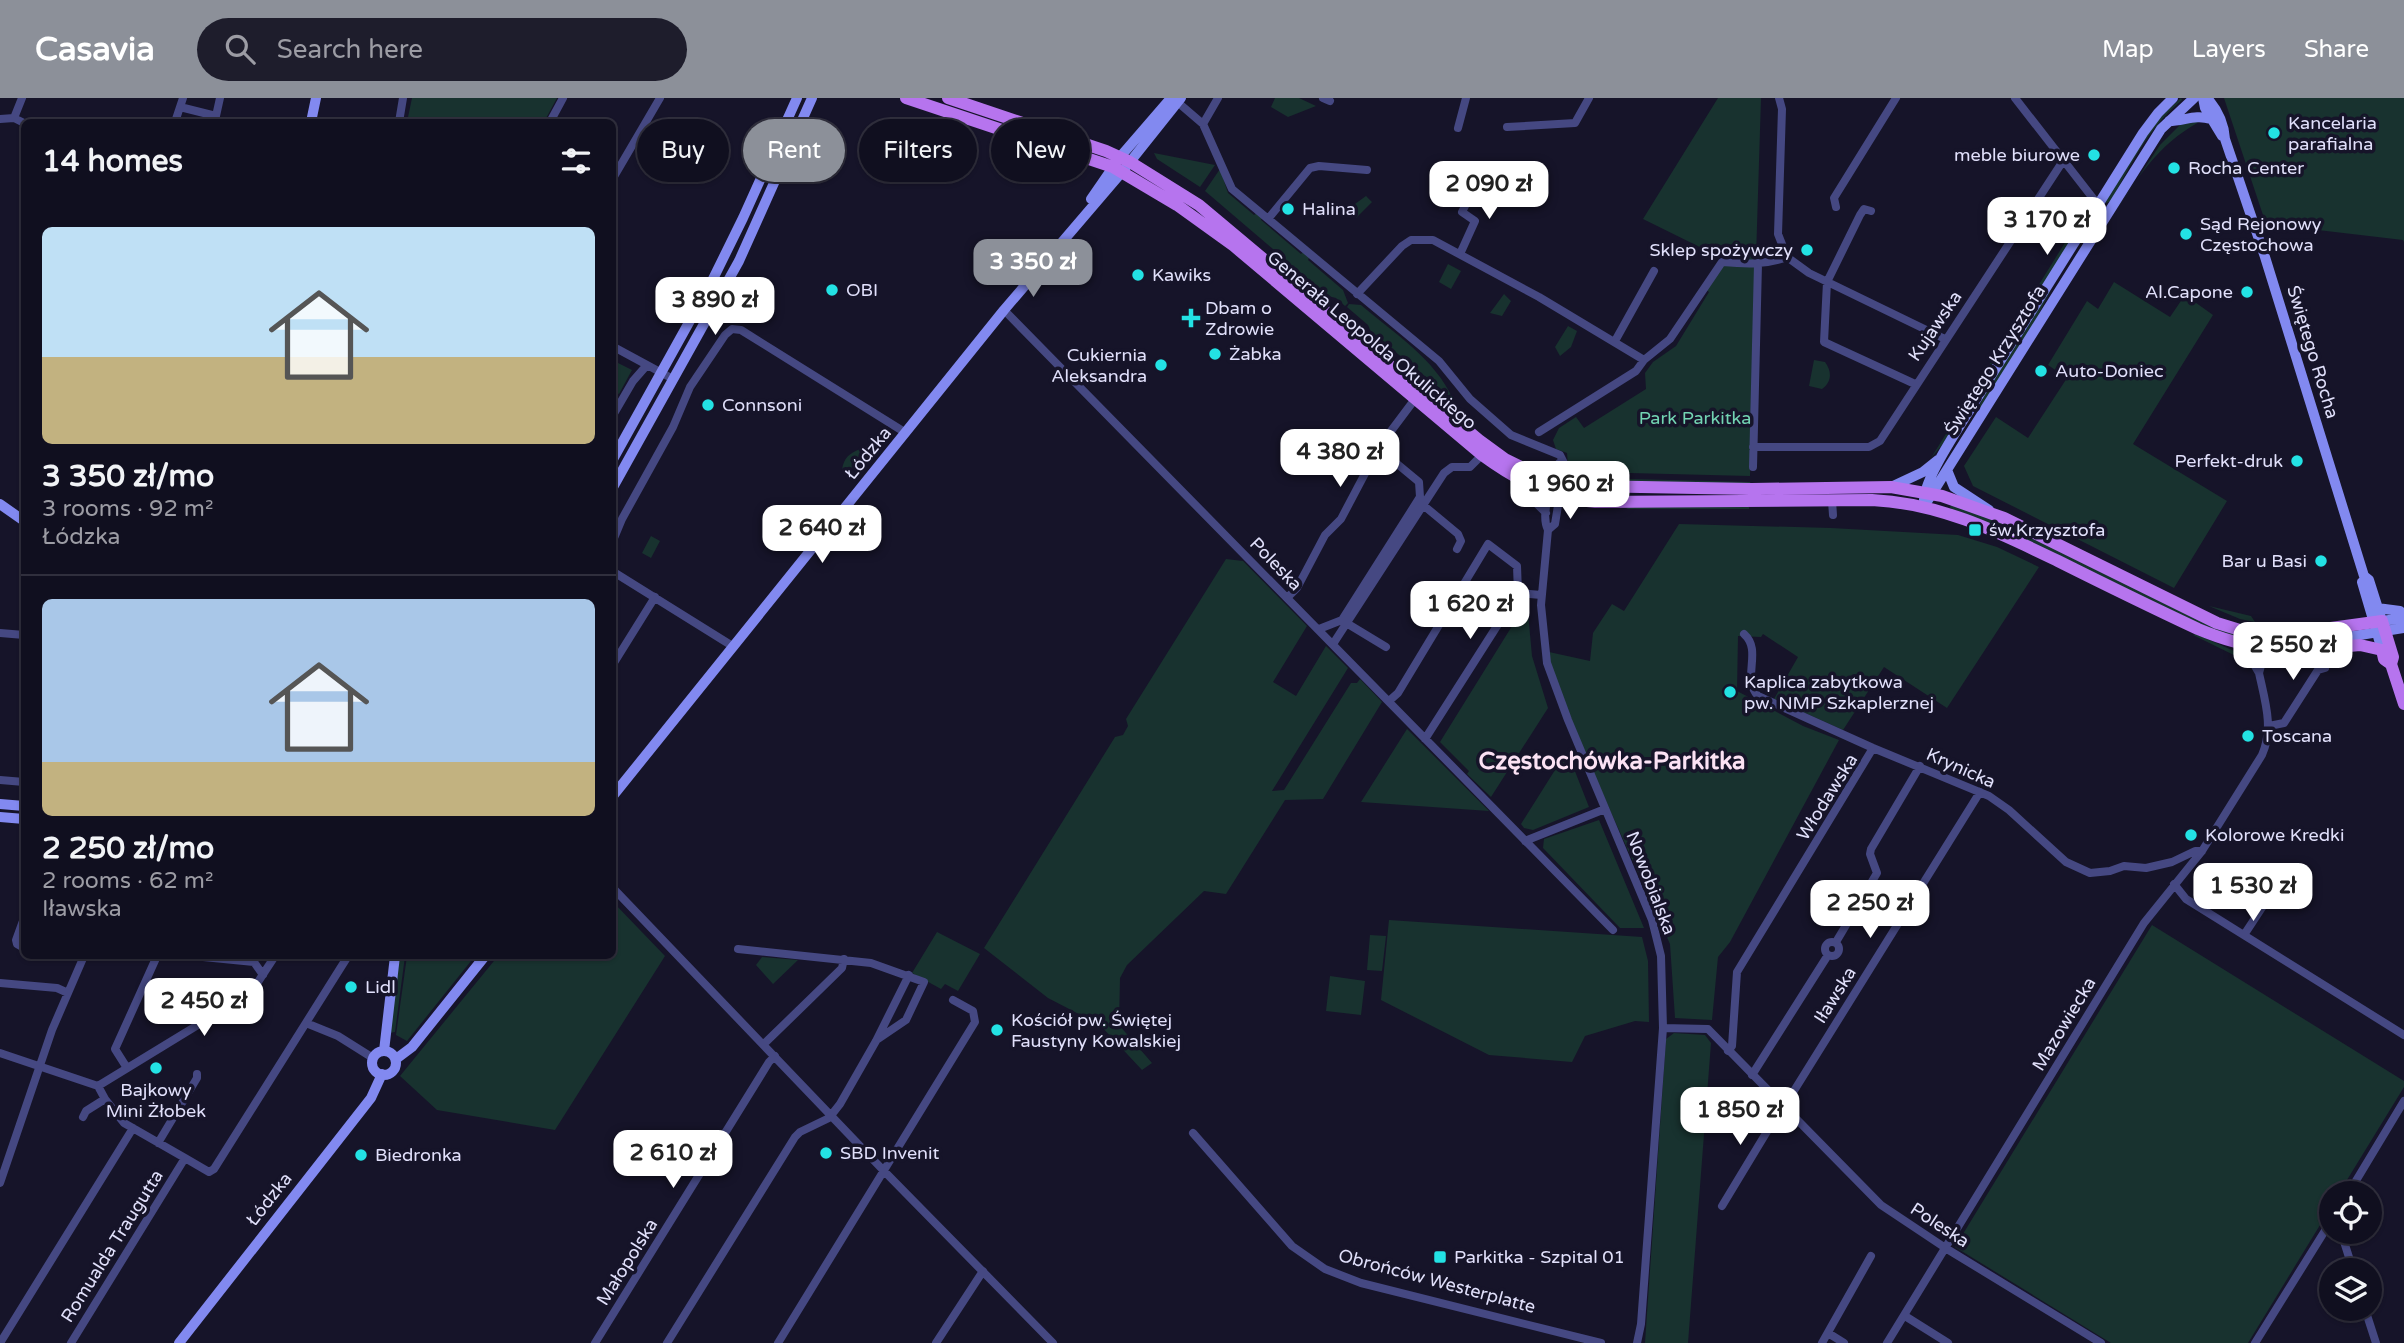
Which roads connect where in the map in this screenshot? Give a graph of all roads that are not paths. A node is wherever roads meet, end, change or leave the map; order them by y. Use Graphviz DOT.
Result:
graph roads {
  1 [pos="22,98"];
  2 [pos="220,98"];
  3 [pos="316,98"];
  4 [pos="403,98"];
  5 [pos="563,98"];
  6 [pos="660,98"];
  7 [pos="797,98"];
  8 [pos="811,98"];
  9 [pos="906,98"];
  10 [pos="948,98"];
  11 [pos="1218,98"];
  12 [pos="1466,98"];
  13 [pos="1589,98"];
  14 [pos="1779,98"];
  15 [pos="1896,98"];
  16 [pos="2015,98"];
  17 [pos="2174,98"];
  18 [pos="2194,98"];
  19 [pos="2205,98"];
  20 [pos="1176,99"];
  21 [pos="181,103"];
  22 [pos="14,118"];
  23 [pos="0,119"];
  24 [pos="312,119"];
  25 [pos="400,119"];
  26 [pos="552,119"];
  27 [pos="2211,119"];
  28 [pos="2169,121"];
  29 [pos="21,122"];
  30 [pos="1203,124"];
  31 [pos="1507,127"];
  32 [pos="1458,128"];
  33 [pos="2225,139"];
  34 [pos="2063,160"];
  35 [pos="1121,164"];
  36 [pos="1367,170"];
  37 [pos="616,173"];
  38 [pos="1478,180"];
  39 [pos="2098,204"];
  40 [pos="1836,207"];
  41 [pos="1871,211"];
  42 [pos="2106,215"];
  43 [pos="1268,219"];
  44 [pos="1460,254"];
  45 [pos="1787,257"];
  46 [pos="1758,264"];
  47 [pos="1654,271"];
  48 [pos="1827,282"];
  49 [pos="1357,294"];
  50 [pos="1004,310"];
  51 [pos="1945,340"];
  52 [pos="1615,341"];
  53 [pos="616,348"];
  54 [pos="1644,360"];
  55 [pos="647,365"];
  56 [pos="662,373"];
  57 [pos="673,379"];
  58 [pos="1915,384"];
  59 [pos="1415,399"];
  60 [pos="616,409"];
  61 [pos="1539,432"];
  62 [pos="906,433"];
  63 [pos="1753,447"];
  64 [pos="1378,448"];
  65 [pos="616,454"];
  66 [pos="1482,456"];
  67 [pos="1940,458"];
  68 [pos="1753,467"];
  69 [pos="1947,470"];
  70 [pos="616,482"];
  71 [pos="1522,482"];
  72 [pos="1557,487"];
  73 [pos="1891,488"];
  74 [pos="1928,493"];
  75 [pos="1832,501"];
  76 [pos="0,504"];
  77 [pos="1423,505"];
  78 [pos="1924,506"];
  79 [pos="1546,513"];
  80 [pos="1996,514"];
  81 [pos="1833,515"];
  82 [pos="21,520"];
  83 [pos="1548,530"];
  84 [pos="616,533"];
  85 [pos="1457,549"];
  86 [pos="616,573"];
  87 [pos="2364,576"];
  88 [pos="1518,593"];
  89 [pos="1541,595"];
  90 [pos="655,597"];
  91 [pos="1287,598"];
  92 [pos="2377,608"];
  93 [pos="2404,617"];
  94 [pos="1349,624"];
  95 [pos="2379,627"];
  96 [pos="2404,628"];
  97 [pos="1318,629"];
  98 [pos="0,633"];
  99 [pos="1744,634"];
  100 [pos="21,635"];
  101 [pos="2329,640"];
  102 [pos="2256,641"];
  103 [pos="1333,645"];
  104 [pos="1386,647"];
  105 [pos="734,648"];
  106 [pos="2382,650"];
  107 [pos="616,660"];
  108 [pos="2391,664"];
  109 [pos="2325,668"];
  110 [pos="1389,701"];
  111 [pos="2404,704"];
  112 [pos="2269,726"];
  113 [pos="1425,739"];
  114 [pos="1873,748"];
  115 [pos="1920,766"];
  116 [pos="0,780"];
  117 [pos="21,782"];
  118 [pos="616,792"];
  119 [pos="1980,792"];
  120 [pos="0,804"];
  121 [pos="21,806"];
  122 [pos="1605,809"];
  123 [pos="0,817"];
  124 [pos="21,819"];
  125 [pos="1525,841"];
  126 [pos="2203,851"];
  127 [pos="2288,868"];
  128 [pos="2174,884"];
  129 [pos="616,891"];
  130 [pos="21,926"];
  131 [pos="1613,930"];
  132 [pos="2244,935"];
  133 [pos="21,946"];
  134 [pos="738,949"];
  135 [pos="81,959"];
  136 [pos="156,959"];
  137 [pos="224,959"];
  138 [pos="273,959"];
  139 [pos="346,959"];
  140 [pos="395,959"];
  141 [pos="483,959"];
  142 [pos="844,959"];
  143 [pos="264,975"];
  144 [pos="909,975"];
  145 [pos="0,983"];
  146 [pos="68,993"];
  147 [pos="953,1000"];
  148 [pos="306,1023"];
  149 [pos="1662,1028"];
  150 [pos="2404,1035"];
  151 [pos="876,1041"];
  152 [pos="764,1044"];
  153 [pos="384,1051"];
  154 [pos="1728,1051"];
  155 [pos="0,1053"];
  156 [pos="775,1056"];
  157 [pos="373,1058"];
  158 [pos="396,1059"];
  159 [pos="40,1065"];
  160 [pos="127,1068"];
  161 [pos="197,1074"];
  162 [pos="382,1074"];
  163 [pos="1752,1075"];
  164 [pos="98,1086"];
  165 [pos="105,1099"];
  166 [pos="2404,1101"];
  167 [pos="1783,1106"];
  168 [pos="832,1115"];
  169 [pos="83,1117"];
  170 [pos="133,1128"];
  171 [pos="1193,1133"];
  172 [pos="158,1143"];
  173 [pos="185,1158"];
  174 [pos="884,1171"];
  175 [pos="2356,1181"];
  176 [pos="0,1183"];
  177 [pos="1722,1206"];
  178 [pos="2319,1240"];
  179 [pos="1947,1249"];
  180 [pos="1871,1256"];
  181 [pos="983,1271"];
  182 [pos="1905,1316"];
  183 [pos="2369,1321"];
  184 [pos="1828,1333"];
  185 [pos="2085,1339"];
  186 [pos="1048,1341"];
  187 [pos="0,1343"];
  188 [pos="71,1343"];
  189 [pos="179,1343"];
  190 [pos="595,1343"];
  191 [pos="667,1343"];
  192 [pos="778,1343"];
  193 [pos="936,1343"];
  194 [pos="1601,1343"];
  195 [pos="1637,1343"];
  196 [pos="1822,1343"];
  197 [pos="1844,1343"];
  198 [pos="1887,1343"];
  199 [pos="1948,1343"];
  200 [pos="2101,1343"];
  201 [pos="2255,1343"];
  202 [pos="2376,1343"];
  1 -- 22 [label="street"];
  2 -- 21 [label="street"];
  3 -- 24 [label="street"];
  4 -- 25 [label="street"];
  5 -- 26 [label="street"];
  6 -- 37 [label="street"];
  7 -- 56 [label="street"];
  8 -- 57 [label="street"];
  9 -- 35 [label="main road, Generała Leopolda Okulickiego"];
  10 -- 35 [label="main road, Generała Leopolda Okulickiego"];
  11 -- 30 [label="street"];
  12 -- 32 [label="street"];
  13 -- 31 [label="street"];
  14 -- 45 [label="street"];
  15 -- 40 [label="street"];
  16 -- 34 [label="street"];
  17 -- 39 [label="street, Świętego Krzysztofa"];
  18 -- 28 [label="street, Świętego Krzysztofa"];
  19 -- 27 [label="street, Świętego Rocha"];
  19 -- 33 [label="street, Świętego Rocha"];
  20 -- 30 [label="street"];
  20 -- 35 [label="street, Łódzka"];
  22 -- 23 [label="street"];
  22 -- 29 [label="street"];
  27 -- 28 [label="street"];
  27 -- 33 [label="street, Świętego Rocha"];
  28 -- 42 [label="street, Świętego Krzysztofa"];
  30 -- 43 [label="street"];
  33 -- 87 [label="street, Świętego Rocha"];
  34 -- 39 [label="street"];
  34 -- 51 [label="street, Kujawska"];
  35 -- 50 [label="street, Łódzka"];
  35 -- 59 [label="main road, Generała Leopolda Okulickiego"];
  35 -- 72 [label="main road, Generała Leopolda Okulickiego"];
  36 -- 43 [label="street"];
  38 -- 44 [label="street"];
  39 -- 42 [label="street"];
  39 -- 67 [label="street, Świętego Krzysztofa"];
  41 -- 48 [label="street"];
  42 -- 69 [label="street, Świętego Krzysztofa"];
  43 -- 49 [label="street"];
  44 -- 49 [label="street"];
  44 -- 52 [label="street"];
  45 -- 46 [label="street"];
  45 -- 48 [label="street"];
  46 -- 54 [label="street"];
  46 -- 63 [label="street"];
  47 -- 52 [label="street"];
  48 -- 51 [label="street"];
  48 -- 58 [label="street"];
  49 -- 72 [label="street"];
  50 -- 62 [label="street, Łódzka"];
  50 -- 91 [label="street, Poleska"];
  51 -- 58 [label="street, Kujawska"];
  52 -- 54 [label="street"];
  53 -- 55 [label="street"];
  54 -- 61 [label="street"];
  55 -- 56 [label="street"];
  55 -- 60 [label="street"];
  56 -- 57 [label="street"];
  56 -- 65 [label="street"];
  57 -- 70 [label="street"];
  58 -- 63 [label="street, Kujawska"];
  59 -- 64 [label="street"];
  59 -- 66 [label="main road, Generała Leopolda Okulickiego"];
  62 -- 84 [label="street"];
  62 -- 105 [label="street, Łódzka"];
  63 -- 68 [label="street"];
  64 -- 91 [label="street"];
  64 -- 97 [label="street"];
  66 -- 71 [label="main road, Generała Leopolda Okulickiego"];
  66 -- 77 [label="street"];
  67 -- 73 [label="street"];
  67 -- 74 [label="street"];
  69 -- 74 [label="street, Świętego Krzysztofa"];
  69 -- 80 [label="street"];
  71 -- 72 [label="main road, Generała Leopolda Okulickiego"];
  71 -- 79 [label="street"];
  72 -- 73 [label="main road, Generała Leopolda Okulickiego"];
  72 -- 75 [label="main road, Generała Leopolda Okulickiego"];
  72 -- 79 [label="street, Nowobialska"];
  72 -- 83 [label="street, Nowobialska"];
  73 -- 74 [label="main road, Generała Leopolda Okulickiego"];
  74 -- 78 [label="street"];
  74 -- 80 [label="main road, Generała Leopolda Okulickiego"];
  75 -- 78 [label="main road, Generała Leopolda Okulickiego"];
  75 -- 81 [label="street"];
  76 -- 82 [label="street"];
  77 -- 85 [label="street"];
  77 -- 94 [label="street"];
  78 -- 102 [label="main road, Generała Leopolda Okulickiego"];
  79 -- 83 [label="street, Nowobialska"];
  80 -- 102 [label="main road, Generała Leopolda Okulickiego"];
  83 -- 89 [label="street, Nowobialska"];
  86 -- 90 [label="street"];
  87 -- 92 [label="street, Świętego Rocha"];
  87 -- 95 [label="street, Świętego Rocha"];
  88 -- 89 [label="street"];
  88 -- 110 [label="street"];
  88 -- 113 [label="street"];
  89 -- 122 [label="street, Nowobialska"];
  90 -- 105 [label="street"];
  90 -- 107 [label="street"];
  91 -- 97 [label="street, Poleska"];
  92 -- 93 [label="street"];
  92 -- 95 [label="street, Świętego Rocha"];
  93 -- 95 [label="street"];
  94 -- 103 [label="street"];
  94 -- 104 [label="street"];
  95 -- 96 [label="street"];
  95 -- 101 [label="street, Generała Leopolda Okulickiego"];
  95 -- 102 [label="main road, Generała Leopolda Okulickiego"];
  95 -- 106 [label="street, Świętego Rocha"];
  95 -- 108 [label="main road, Świętego Rocha"];
  97 -- 103 [label="street, Poleska"];
  98 -- 100 [label="street"];
  99 -- 114 [label="street, Krynicka"];
  101 -- 102 [label="main road, Generała Leopolda Okulickiego"];
  101 -- 106 [label="main road"];
  102 -- 112 [label="street, Mazowiecka"];
  103 -- 110 [label="street, Poleska"];
  105 -- 118 [label="street, Łódzka"];
  106 -- 108 [label="main road, Świętego Rocha"];
  108 -- 111 [label="main road, Świętego Rocha"];
  109 -- 112 [label="street"];
  110 -- 113 [label="street, Poleska"];
  112 -- 126 [label="street, Mazowiecka"];
  113 -- 125 [label="street, Poleska"];
  114 -- 115 [label="street, Krynicka"];
  114 -- 154 [label="street, Włodawska"];
  115 -- 119 [label="street, Krynicka"];
  115 -- 163 [label="street"];
  116 -- 117 [label="street"];
  119 -- 126 [label="street, Krynicka"];
  119 -- 167 [label="street, Iławska"];
  120 -- 121 [label="street"];
  122 -- 125 [label="street"];
  122 -- 149 [label="street, Nowobialska"];
  123 -- 124 [label="street"];
  125 -- 131 [label="street, Poleska"];
  126 -- 128 [label="street, Mazowiecka"];
  127 -- 132 [label="street"];
  128 -- 132 [label="street"];
  128 -- 179 [label="street, Mazowiecka"];
  129 -- 152 [label="street"];
  130 -- 133 [label="street"];
  132 -- 150 [label="street"];
  134 -- 142 [label="street"];
  135 -- 146 [label="street"];
  136 -- 160 [label="street"];
  137 -- 143 [label="street"];
  138 -- 143 [label="street"];
  139 -- 148 [label="street, Romualda Traugutta"];
  140 -- 153 [label="street"];
  141 -- 158 [label="street"];
  142 -- 144 [label="street"];
  142 -- 152 [label="street"];
  143 -- 160 [label="street"];
  144 -- 151 [label="street"];
  144 -- 151 [label="street"];
  145 -- 146 [label="street"];
  146 -- 159 [label="street"];
  147 -- 174 [label="street"];
  148 -- 157 [label="street"];
  148 -- 173 [label="street, Romualda Traugutta"];
  149 -- 154 [label="street, Poleska"];
  149 -- 195 [label="street, Nowobialska"];
  151 -- 168 [label="street"];
  152 -- 156 [label="street"];
  153 -- 157 [label="street"];
  153 -- 158 [label="street"];
  154 -- 163 [label="street, Poleska"];
  155 -- 159 [label="street"];
  156 -- 168 [label="street"];
  156 -- 190 [label="street, Małopolska"];
  157 -- 162 [label="street"];
  158 -- 162 [label="street"];
  159 -- 164 [label="street"];
  159 -- 176 [label="street"];
  160 -- 164 [label="street"];
  161 -- 172 [label="street"];
  162 -- 189 [label="street, Łódzka"];
  163 -- 167 [label="street, Poleska"];
  164 -- 165 [label="street"];
  165 -- 169 [label="street"];
  165 -- 170 [label="street"];
  166 -- 175 [label="street"];
  167 -- 177 [label="street"];
  167 -- 179 [label="street, Poleska"];
  168 -- 174 [label="street"];
  168 -- 191 [label="street"];
  170 -- 172 [label="street"];
  170 -- 187 [label="street"];
  171 -- 194 [label="street, Obrońców Westerplatte"];
  172 -- 173 [label="street"];
  173 -- 188 [label="street, Romualda Traugutta"];
  174 -- 181 [label="street"];
  174 -- 192 [label="street"];
  178 -- 201 [label="street"];
  179 -- 182 [label="street, Mazowiecka"];
  179 -- 185 [label="street, Poleska"];
  180 -- 184 [label="street"];
  181 -- 186 [label="street"];
  181 -- 193 [label="street"];
  182 -- 198 [label="street, Mazowiecka"];
  182 -- 199 [label="street"];
  183 -- 202 [label="street"];
  184 -- 196 [label="street"];
  184 -- 197 [label="street"];
  185 -- 200 [label="street, Poleska"];
}
